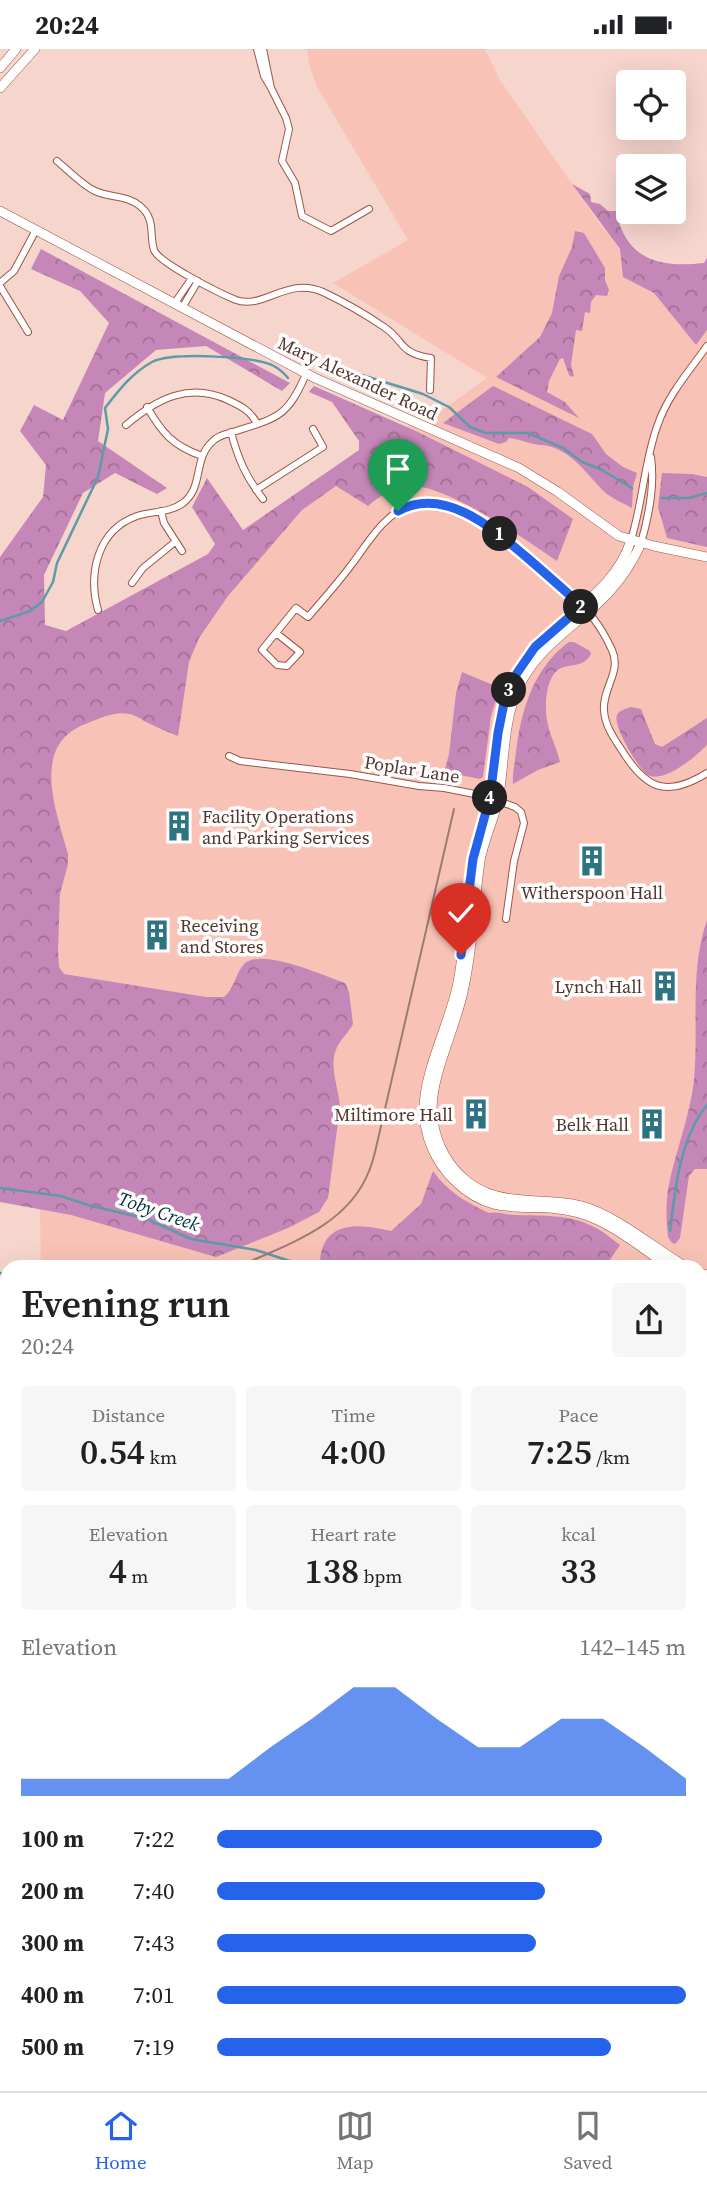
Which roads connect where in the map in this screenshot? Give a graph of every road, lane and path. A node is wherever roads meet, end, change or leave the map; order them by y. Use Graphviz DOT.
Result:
graph roads {
  1 [pos="16,49"];
  2 [pos="35,49"];
  3 [pos="257,49"];
  4 [pos="263,49"];
  5 [pos="0,68"];
  6 [pos="0,88"];
  7 [pos="271,89"];
  8 [pos="57,162"];
  9 [pos="369,209"];
  10 [pos="0,211"];
  11 [pos="36,230"];
  12 [pos="195,279"];
  13 [pos="0,284"];
  14 [pos="178,306"];
  15 [pos="28,332"];
  16 [pos="707,346"];
  17 [pos="306,374"];
  18 [pos="430,390"];
  19 [pos="147,407"];
  20 [pos="257,424"];
  21 [pos="126,425"];
  22 [pos="313,429"];
  23 [pos="232,432"];
  24 [pos="202,456"];
  25 [pos="256,490"];
  26 [pos="263,499"];
  27 [pos="161,511"];
  28 [pos="636,541"];
  29 [pos="175,542"];
  30 [pos="182,551"];
  31 [pos="707,558"];
  32 [pos="132,583"];
  33 [pos="585,609"];
  34 [pos="98,610"];
  35 [pos="276,633"];
  36 [pos="229,755"];
  37 [pos="707,773"];
  38 [pos="494,799"];
  39 [pos="506,919"];
  40 [pos="458,998"];
  41 [pos="660,1260"];
  42 [pos="674,1260"];
  1 -- 5 [label="street"];
  2 -- 6 [label="street"];
  3 -- 7 [label="street"];
  4 -- 7 [label="street"];
  7 -- 9 [label="street"];
  8 -- 12 [label="street"];
  10 -- 11 [label="street, Mary Alexander Road"];
  11 -- 13 [label="street"];
  11 -- 14 [label="street, Mary Alexander Road"];
  12 -- 14 [label="street"];
  12 -- 18 [label="street"];
  13 -- 15 [label="street"];
  14 -- 17 [label="street, Mary Alexander Road"];
  16 -- 28 [label="street"];
  17 -- 20 [label="street"];
  17 -- 28 [label="street, Mary Alexander Road"];
  19 -- 20 [label="street"];
  19 -- 21 [label="street"];
  19 -- 24 [label="street"];
  20 -- 23 [label="street"];
  22 -- 25 [label="street"];
  23 -- 24 [label="street"];
  23 -- 25 [label="street"];
  24 -- 27 [label="street"];
  25 -- 26 [label="street"];
  27 -- 29 [label="street"];
  27 -- 34 [label="street"];
  28 -- 31 [label="street, Mary Alexander Road"];
  28 -- 33 [label="street"];
  29 -- 30 [label="street"];
  29 -- 32 [label="street"];
  33 -- 35 [label="street"];
  33 -- 37 [label="street"];
  33 -- 38 [label="street"];
  35 -- 35 [label="street"];
  36 -- 38 [label="street, Poplar Lane"];
  38 -- 39 [label="street, Poplar Lane"];
  38 -- 40 [label="street"];
  40 -- 41 [label="street"];
  40 -- 42 [label="street"];
}
